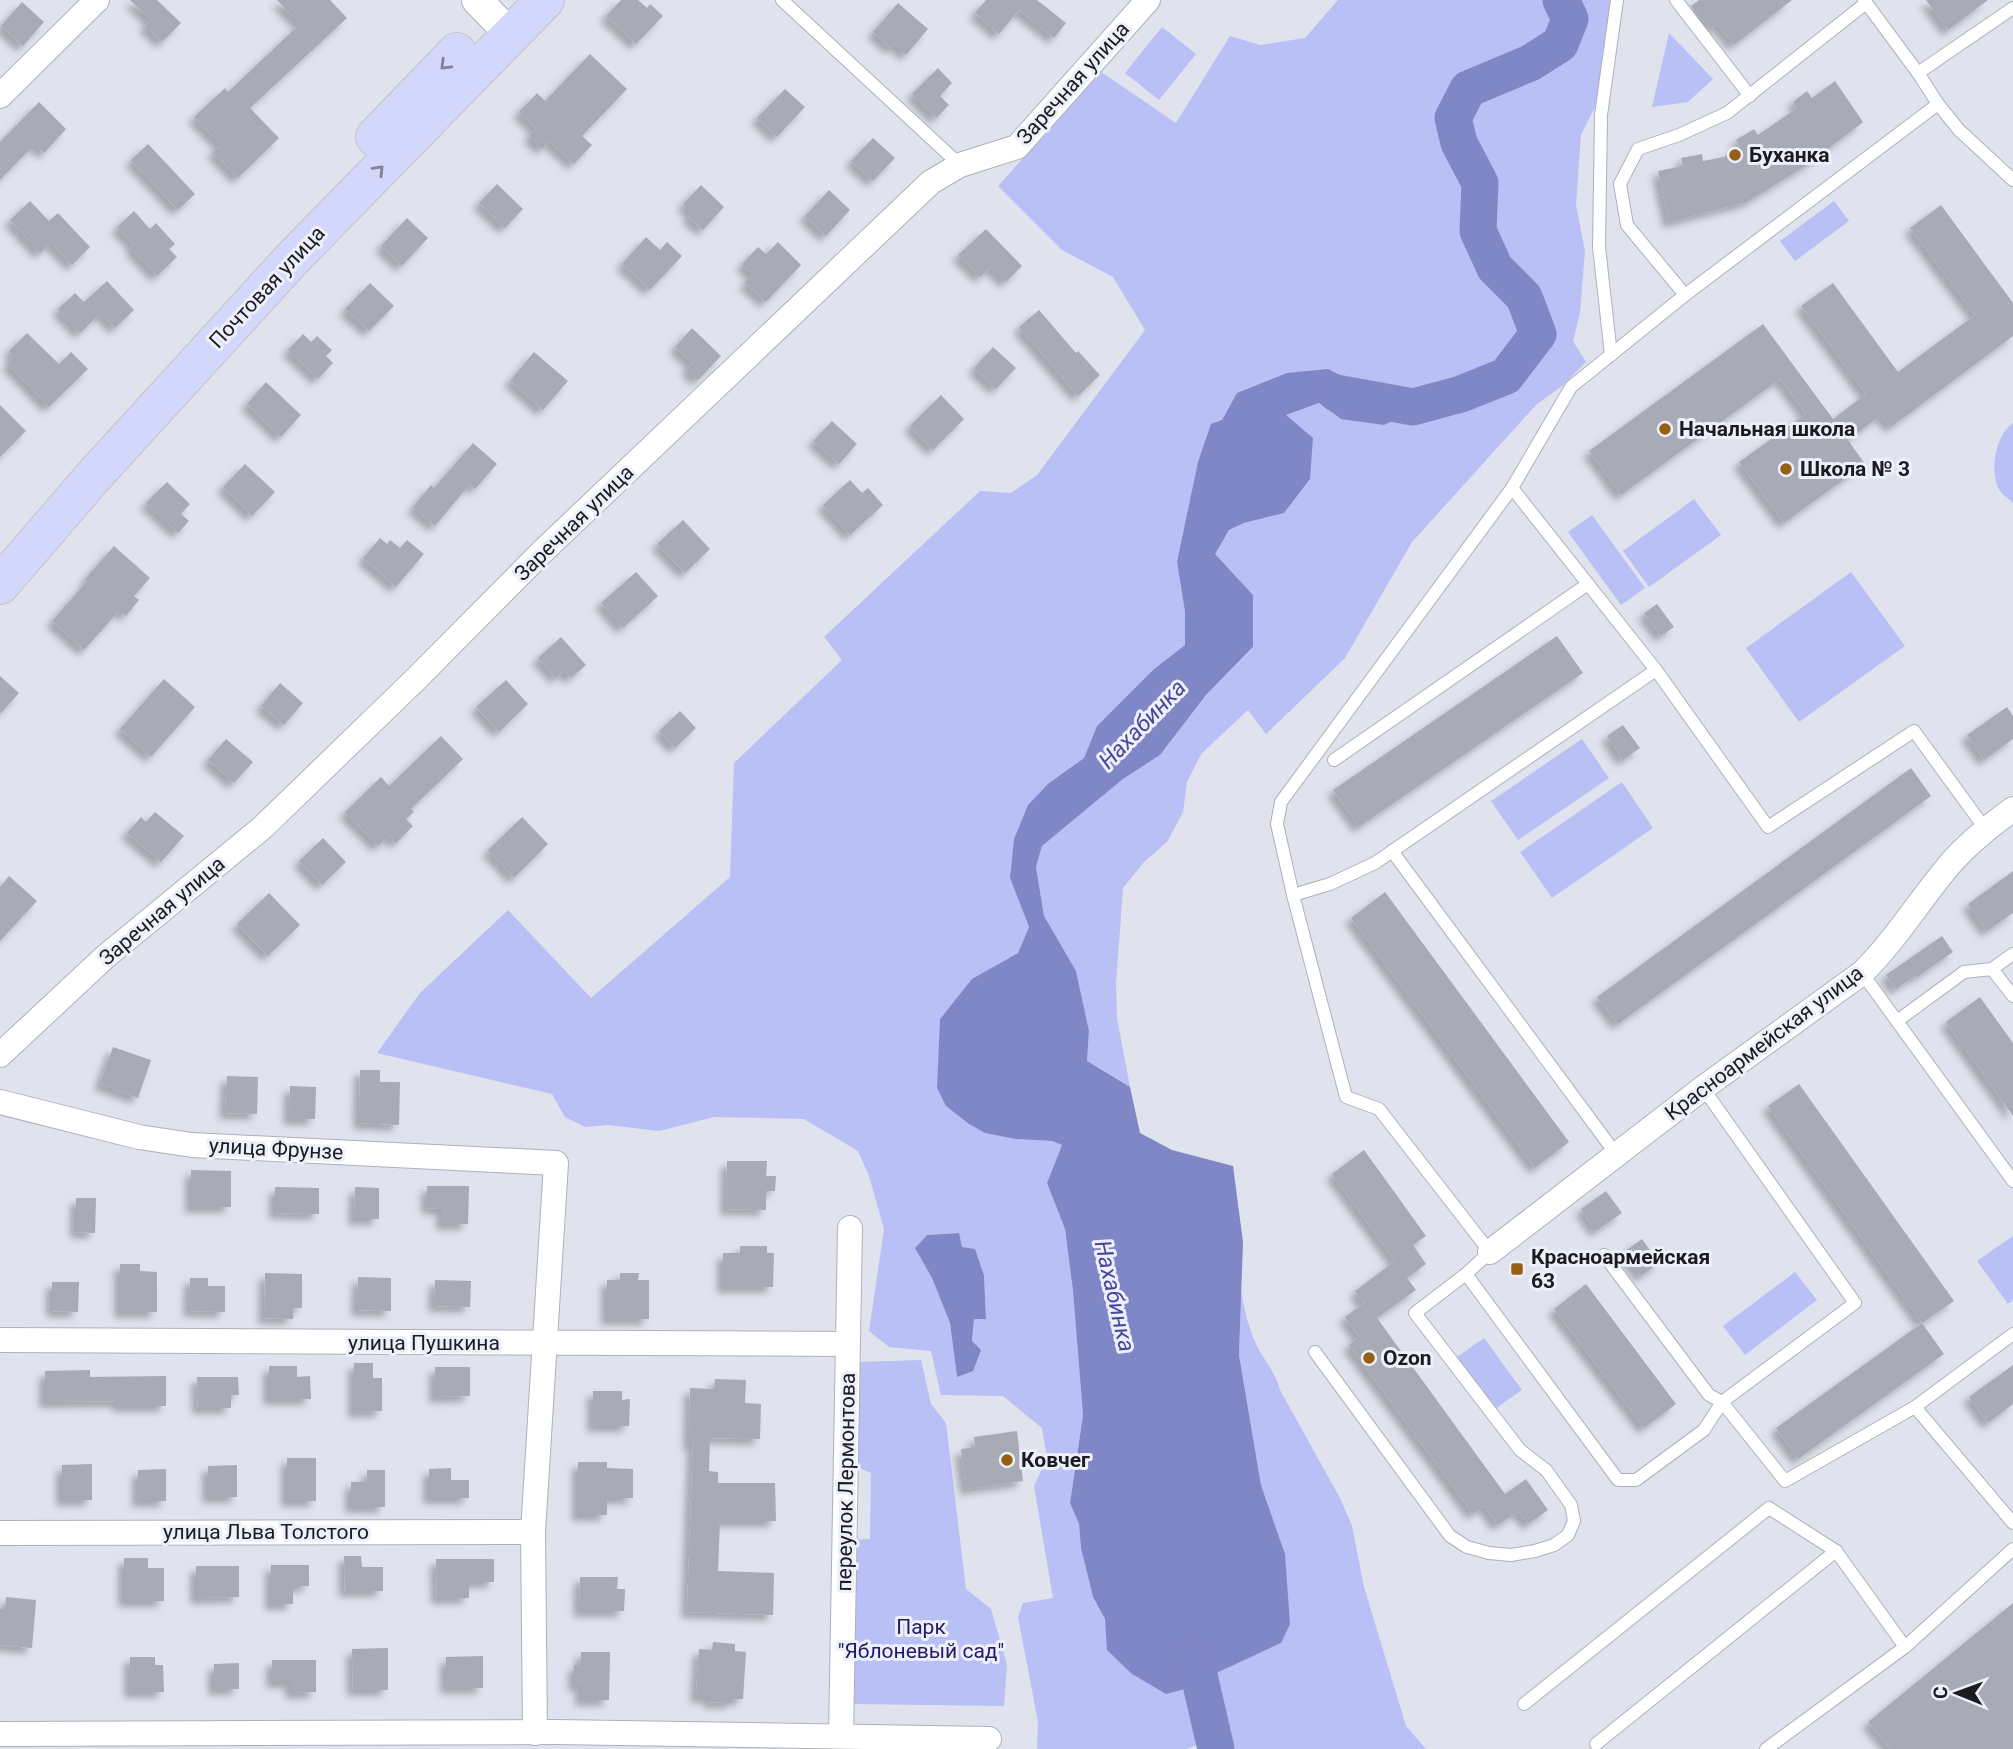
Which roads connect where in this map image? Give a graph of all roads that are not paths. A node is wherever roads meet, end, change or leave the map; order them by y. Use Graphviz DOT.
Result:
graph roads {
  1 [pos="97,0"];
  2 [pos="545,0"];
  3 [pos="782,0"];
  4 [pos="1148,0"];
  5 [pos="1617,0"];
  6 [pos="1676,0"];
  7 [pos="1865,1"];
  8 [pos="2013,8"];
  9 [pos="498,13"];
  10 [pos="1918,73"];
  11 [pos="0,96"];
  12 [pos="1750,96"];
  13 [pos="1938,104"];
  14 [pos="960,165"];
  15 [pos="2013,180"];
  16 [pos="1685,295"];
  17 [pos="1611,355"];
  18 [pos="1512,488"];
  19 [pos="0,552"];
  20 [pos="1588,584"];
  21 [pos="0,585"];
  22 [pos="1656,670"];
  23 [pos="1334,760"];
  24 [pos="2013,809"];
  25 [pos="1986,830"];
  26 [pos="1392,851"];
  27 [pos="1293,895"];
  28 [pos="2013,954"];
  29 [pos="1993,969"];
  30 [pos="1862,973"];
  31 [pos="2013,996"];
  32 [pos="1896,1021"];
  33 [pos="0,1055"];
  34 [pos="1703,1088"];
  35 [pos="0,1102"];
  36 [pos="1616,1154"];
  37 [pos="2013,1181"];
  38 [pos="850,1228"];
  39 [pos="1490,1252"];
  40 [pos="1604,1255"];
  41 [pos="1466,1275"];
  42 [pos="2013,1334"];
  43 [pos="0,1340"];
  44 [pos="544,1343"];
  45 [pos="848,1344"];
  46 [pos="1315,1352"];
  47 [pos="1722,1402"];
  48 [pos="1915,1407"];
  49 [pos="2013,1523"];
  50 [pos="533,1532"];
  51 [pos="0,1533"];
  52 [pos="2013,1549"];
  53 [pos="1836,1551"];
  54 [pos="1905,1647"];
  55 [pos="1524,1704"];
  56 [pos="0,1734"];
  57 [pos="841,1736"];
  58 [pos="549,1738"];
  59 [pos="989,1739"];
  60 [pos="322,1741"];
  61 [pos="1596,1744"];
  62 [pos="1766,1749"];
  1 -- 11 [label="street"];
  2 -- 9 [label="main road, Почтовая улица"];
  3 -- 14 [label="lane"];
  4 -- 14 [label="street, Заречная улица"];
  5 -- 17 [label="lane"];
  6 -- 12 [label="lane"];
  7 -- 10 [label="lane"];
  7 -- 12 [label="lane"];
  8 -- 10 [label="lane"];
  9 -- 19 [label="main road, Почтовая улица, one-way"];
  21 -- 9 [label="main road, Почтовая улица, one-way"];
  10 -- 13 [label="lane"];
  12 -- 16 [label="lane"];
  13 -- 15 [label="lane"];
  13 -- 16 [label="lane"];
  14 -- 33 [label="street, Заречная улица"];
  16 -- 17 [label="lane"];
  17 -- 18 [label="lane"];
  18 -- 20 [label="lane"];
  18 -- 27 [label="lane"];
  20 -- 22 [label="lane"];
  20 -- 23 [label="lane"];
  22 -- 25 [label="lane"];
  22 -- 26 [label="lane"];
  24 -- 25 [label="street, Красноармейская улица"];
  25 -- 30 [label="street, Красноармейская улица"];
  26 -- 27 [label="lane"];
  26 -- 36 [label="lane"];
  27 -- 39 [label="lane"];
  28 -- 29 [label="lane"];
  29 -- 31 [label="lane"];
  29 -- 32 [label="lane"];
  30 -- 32 [label="lane"];
  30 -- 34 [label="street, Красноармейская улица"];
  32 -- 37 [label="lane"];
  34 -- 36 [label="street, Красноармейская улица"];
  34 -- 47 [label="lane"];
  35 -- 44 [label="street, улица Фрунзе"];
  36 -- 39 [label="street, Красноармейская улица"];
  38 -- 45 [label="street, переулок Лермонтова"];
  39 -- 41 [label="lane"];
  40 -- 47 [label="lane"];
  41 -- 46 [label="lane"];
  41 -- 47 [label="lane"];
  42 -- 48 [label="lane"];
  43 -- 44 [label="street, улица Пушкина"];
  44 -- 45 [label="street, улица Пушкина"];
  44 -- 50 [label="street"];
  45 -- 57 [label="street, переулок Лермонтова"];
  47 -- 48 [label="lane"];
  48 -- 49 [label="lane"];
  50 -- 51 [label="street, улица Льва Толстого"];
  50 -- 58 [label="street"];
  52 -- 54 [label="lane"];
  53 -- 54 [label="lane"];
  53 -- 55 [label="lane"];
  53 -- 61 [label="lane"];
  54 -- 62 [label="lane"];
  56 -- 60 [label="street"];
  57 -- 58 [label="street"];
  57 -- 59 [label="street"];
  58 -- 60 [label="street"];
}
